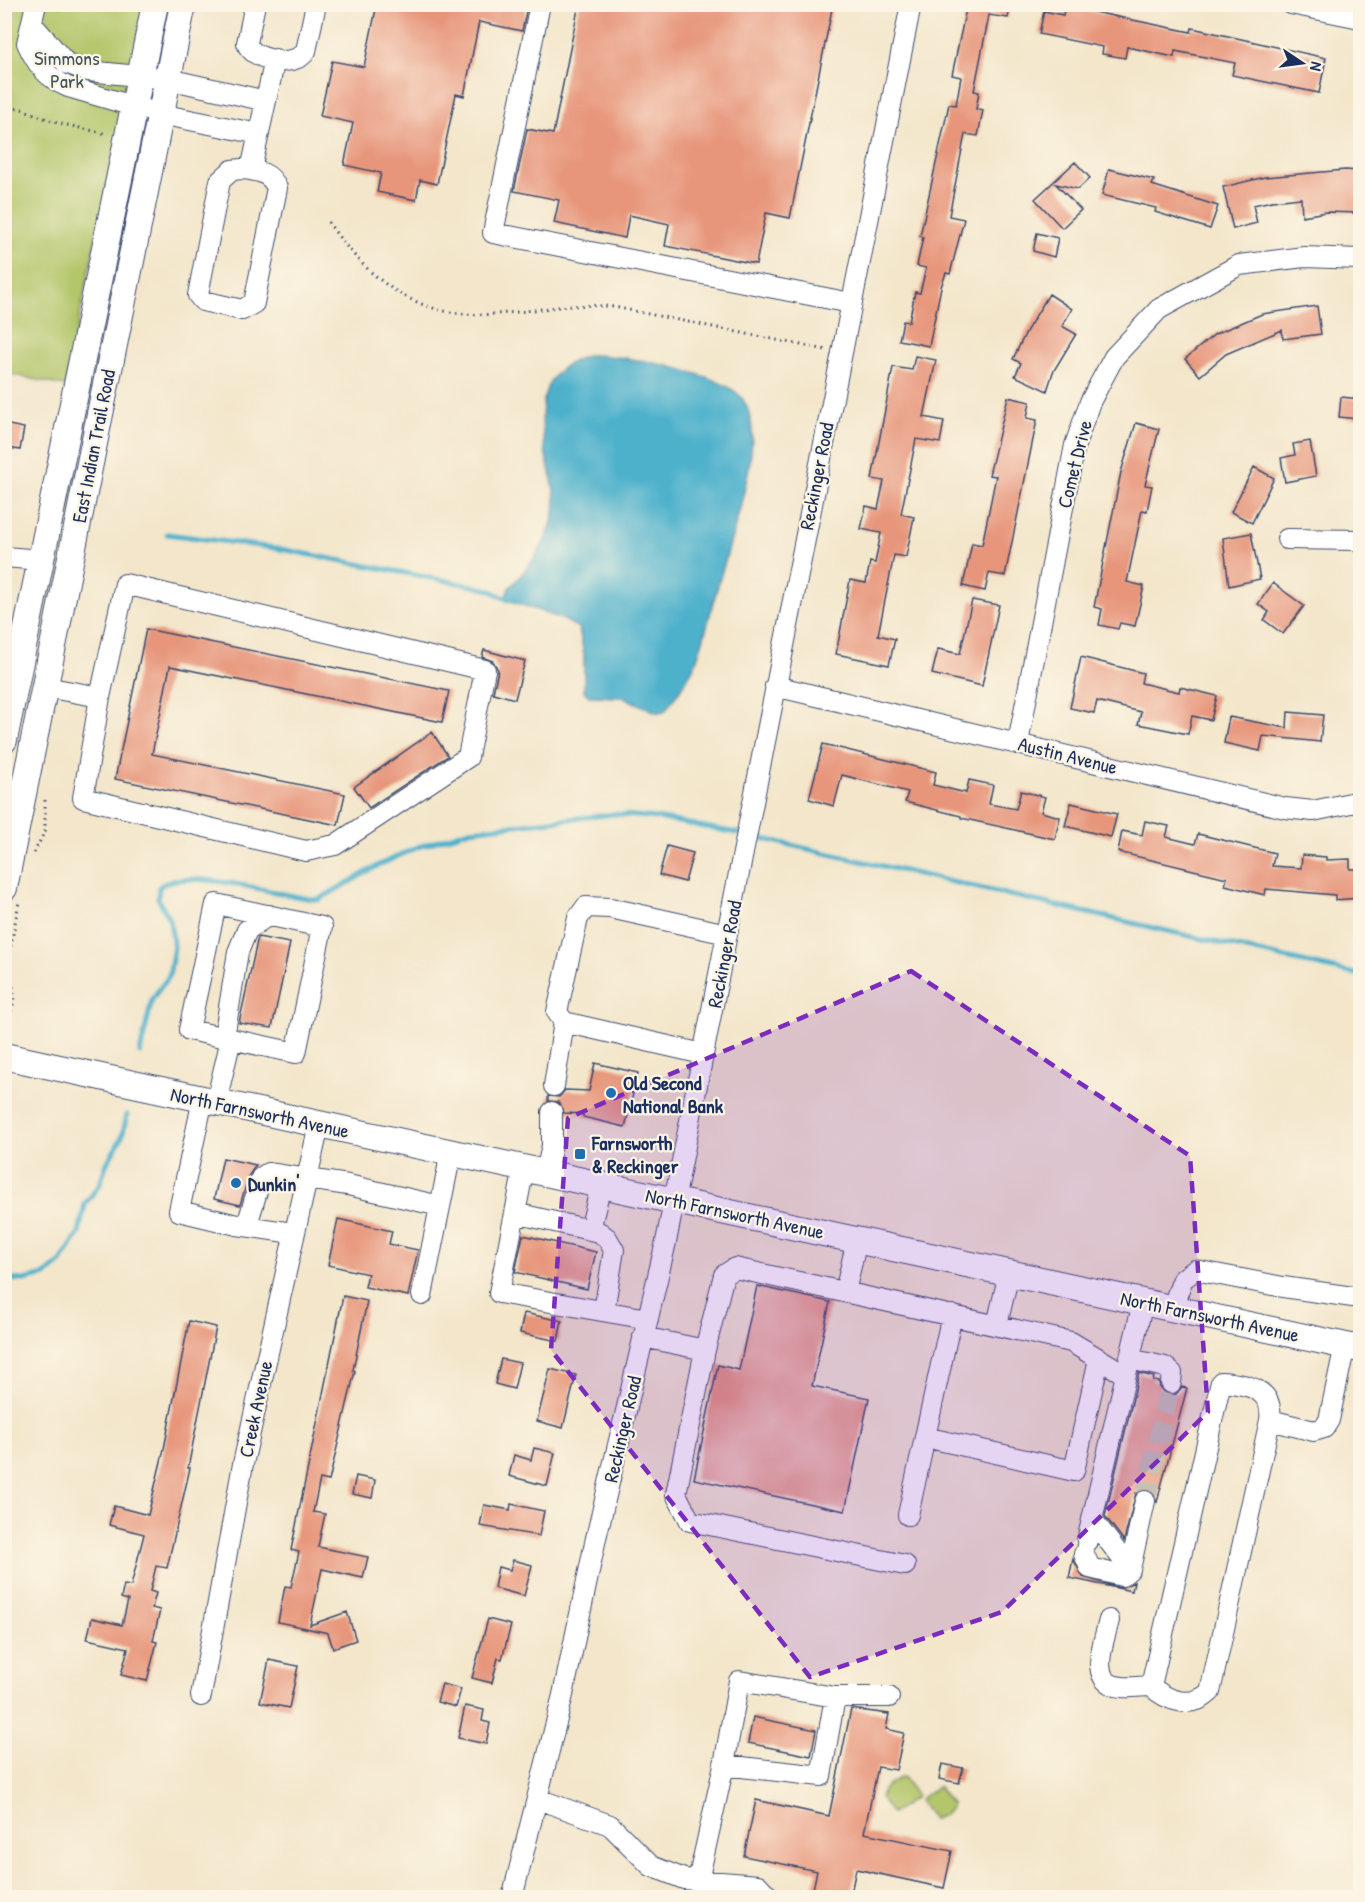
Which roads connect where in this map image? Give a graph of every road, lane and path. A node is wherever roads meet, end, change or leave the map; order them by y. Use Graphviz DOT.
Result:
graph roads {
  1 [pos="155,4"];
  2 [pos="183,4"];
  3 [pos="255,4"];
  4 [pos="316,4"];
  5 [pos="540,4"];
  6 [pos="911,4"];
  7 [pos="1291,4"];
  8 [pos="34,14"];
  9 [pos="1360,18"];
  10 [pos="275,59"];
  11 [pos="140,75"];
  12 [pos="168,79"];
  13 [pos="266,101"];
  14 [pos="134,106"];
  15 [pos="4,107"];
  16 [pos="160,114"];
  17 [pos="107,134"];
  18 [pos="259,134"];
  19 [pos="251,170"];
  20 [pos="328,222"];
  21 [pos="1360,259"];
  22 [pos="851,303"];
  23 [pos="840,353"];
  24 [pos="1287,539"];
  25 [pos="1360,540"];
  26 [pos="4,557"];
  27 [pos="42,560"];
  28 [pos="775,686"];
  29 [pos="45,687"];
  30 [pos="100,697"];
  31 [pos="4,740"];
  32 [pos="1018,743"];
  33 [pos="1360,801"];
  34 [pos="4,888"];
  35 [pos="268,915"];
  36 [pos="728,934"];
  37 [pos="8,1021"];
  38 [pos="564,1022"];
  39 [pos="4,1034"];
  40 [pos="227,1038"];
  41 [pos="703,1054"];
  42 [pos="4,1056"];
  43 [pos="554,1086"];
  44 [pos="210,1101"];
  45 [pos="552,1112"];
  46 [pos="319,1125"];
  47 [pos="451,1153"];
  48 [pos="536,1171"];
  49 [pos="306,1178"];
  50 [pos="601,1185"];
  51 [pos="674,1200"];
  52 [pos="440,1206"];
  53 [pos="515,1214"];
  54 [pos="247,1225"];
  55 [pos="590,1230"];
  56 [pos="293,1233"];
  57 [pos="857,1240"];
  58 [pos="1009,1273"];
  59 [pos="845,1292"];
  60 [pos="422,1294"];
  61 [pos="1360,1298"];
  62 [pos="1143,1302"];
  63 [pos="1172,1308"];
  64 [pos="604,1311"];
  65 [pos="952,1315"];
  66 [pos="997,1325"];
  67 [pos="645,1328"];
  68 [pos="1353,1347"];
  69 [pos="705,1350"];
  70 [pos="1100,1359"];
  71 [pos="1128,1367"];
  72 [pos="1171,1383"];
  73 [pos="1270,1420"];
  74 [pos="925,1437"];
  75 [pos="1074,1471"];
  76 [pos="1102,1478"];
  77 [pos="1146,1501"];
  78 [pos="908,1515"];
  79 [pos="1092,1520"];
  80 [pos="905,1565"];
  81 [pos="1130,1569"];
  82 [pos="1109,1620"];
  83 [pos="1151,1686"];
  84 [pos="201,1696"];
  85 [pos="835,1697"];
  86 [pos="889,1697"];
  87 [pos="724,1765"];
  88 [pos="538,1799"];
  89 [pos="698,1881"];
  90 [pos="512,1898"];
  91 [pos="770,1898"];
  1 -- 11 [label="main road, East Indian Trail Road"];
  2 -- 12 [label="main road, East Indian Trail Road"];
  3 -- 10 [label="street"];
  4 -- 10 [label="street"];
  5 -- 22 [label="street"];
  6 -- 22 [label="street, Reckinger Road"];
  7 -- 9 [label="street"];
  8 -- 11 [label="street"];
  8 -- 14 [label="street"];
  10 -- 13 [label="street"];
  11 -- 12 [label="street"];
  11 -- 14 [label="main road, East Indian Trail Road"];
  12 -- 13 [label="street"];
  12 -- 16 [label="main road, East Indian Trail Road"];
  13 -- 18 [label="street"];
  14 -- 16 [label="street"];
  14 -- 27 [label="main road, East Indian Trail Road"];
  15 -- 17 [label="path"];
  16 -- 18 [label="street"];
  16 -- 29 [label="main road, East Indian Trail Road"];
  18 -- 19 [label="street"];
  19 -- 19 [label="street"];
  20 -- 23 [label="path"];
  21 -- 32 [label="street, Comet Drive"];
  22 -- 23 [label="street, Reckinger Road"];
  23 -- 28 [label="street, Reckinger Road"];
  24 -- 25 [label="street"];
  26 -- 27 [label="street"];
  27 -- 31 [label="main road, East Indian Trail Road"];
  28 -- 32 [label="street, Austin Avenue"];
  28 -- 36 [label="street, Reckinger Road"];
  29 -- 30 [label="street"];
  29 -- 34 [label="main road, East Indian Trail Road"];
  30 -- 30 [label="street"];
  32 -- 33 [label="street, Austin Avenue"];
  35 -- 40 [label="street"];
  35 -- 40 [label="street"];
  35 -- 40 [label="street"];
  36 -- 38 [label="street"];
  36 -- 41 [label="street, Reckinger Road"];
  37 -- 39 [label="path"];
  38 -- 41 [label="street"];
  38 -- 43 [label="street"];
  40 -- 44 [label="street"];
  41 -- 51 [label="street, Reckinger Road"];
  42 -- 44 [label="main road, North Farnsworth Avenue"];
  44 -- 46 [label="main road, North Farnsworth Avenue"];
  44 -- 54 [label="street"];
  45 -- 48 [label="street"];
  46 -- 47 [label="main road, North Farnsworth Avenue"];
  46 -- 49 [label="street, Creek Avenue"];
  47 -- 48 [label="main road, North Farnsworth Avenue"];
  47 -- 52 [label="street"];
  48 -- 50 [label="main road, North Farnsworth Avenue"];
  48 -- 53 [label="street"];
  49 -- 52 [label="street"];
  49 -- 54 [label="street"];
  49 -- 56 [label="street, Creek Avenue"];
  50 -- 51 [label="main road, North Farnsworth Avenue"];
  50 -- 55 [label="street"];
  51 -- 57 [label="main road, North Farnsworth Avenue"];
  51 -- 67 [label="street, Reckinger Road"];
  52 -- 60 [label="street"];
  53 -- 55 [label="street"];
  53 -- 64 [label="street"];
  54 -- 56 [label="street"];
  55 -- 64 [label="street"];
  56 -- 84 [label="street, Creek Avenue"];
  57 -- 58 [label="main road, North Farnsworth Avenue"];
  57 -- 59 [label="street"];
  58 -- 62 [label="main road, North Farnsworth Avenue"];
  58 -- 66 [label="street"];
  59 -- 65 [label="street"];
  59 -- 69 [label="street"];
  61 -- 63 [label="street"];
  62 -- 63 [label="main road, North Farnsworth Avenue"];
  62 -- 71 [label="street"];
  63 -- 68 [label="main road, North Farnsworth Avenue"];
  64 -- 67 [label="street"];
  65 -- 66 [label="street"];
  65 -- 74 [label="street"];
  66 -- 70 [label="street"];
  67 -- 69 [label="street"];
  67 -- 88 [label="street, Reckinger Road"];
  68 -- 73 [label="street"];
  69 -- 80 [label="street"];
  70 -- 71 [label="street"];
  70 -- 75 [label="street"];
  71 -- 72 [label="street"];
  71 -- 76 [label="street"];
  73 -- 83 [label="street"];
  73 -- 83 [label="street"];
  74 -- 75 [label="street"];
  74 -- 78 [label="street"];
  75 -- 76 [label="street"];
  76 -- 79 [label="street"];
  77 -- 81 [label="street"];
  79 -- 81 [label="street"];
  79 -- 81 [label="street"];
  82 -- 83 [label="street"];
  85 -- 86 [label="street"];
  85 -- 87 [label="street"];
  85 -- 87 [label="street"];
  87 -- 89 [label="street"];
  88 -- 89 [label="street"];
  88 -- 90 [label="street, Reckinger Road"];
  89 -- 91 [label="street"];
}
